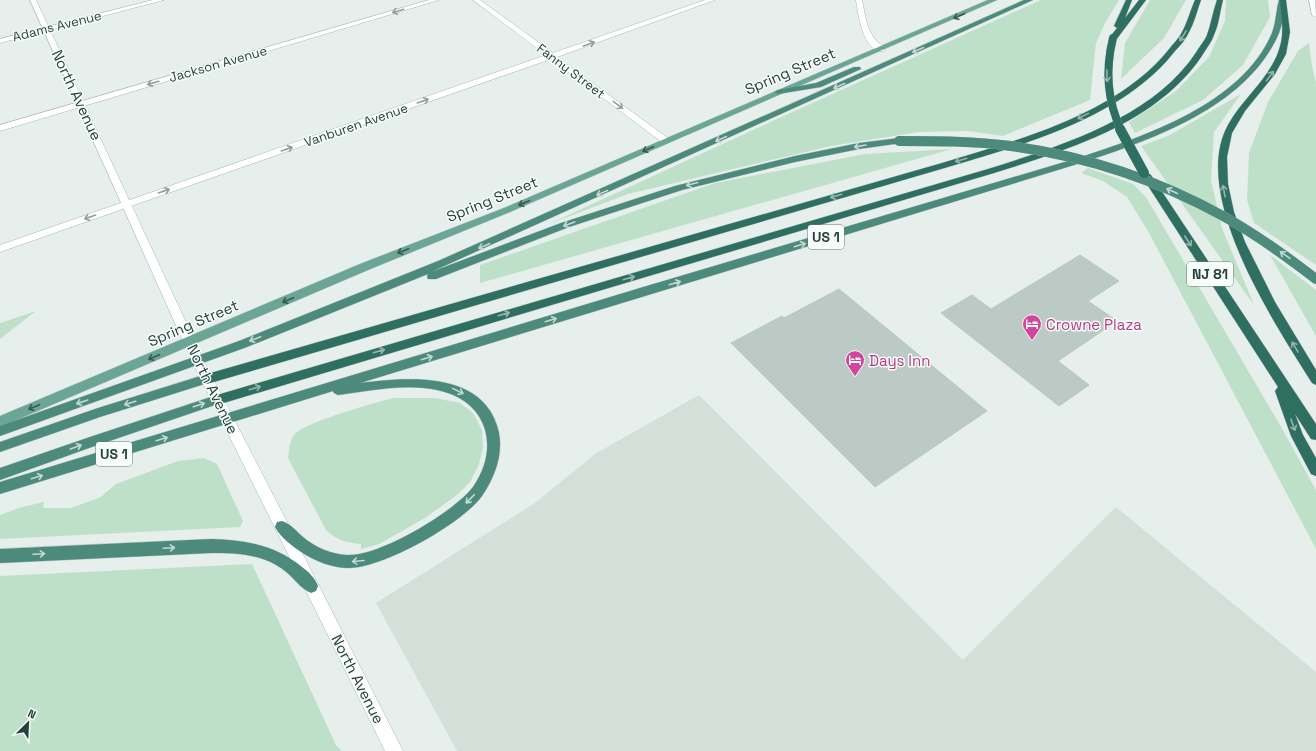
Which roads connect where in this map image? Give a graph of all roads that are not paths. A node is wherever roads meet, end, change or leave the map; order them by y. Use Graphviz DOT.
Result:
graph roads {
  1 [pos="33,0"];
  2 [pos="161,0"];
  3 [pos="436,0"];
  4 [pos="476,0"];
  5 [pos="712,0"];
  6 [pos="859,0"];
  7 [pos="994,0"];
  8 [pos="1030,0"];
  9 [pos="1129,0"];
  10 [pos="1143,0"];
  11 [pos="1198,0"];
  12 [pos="1220,0"];
  13 [pos="1283,0"];
  14 [pos="1312,0"];
  15 [pos="1316,15"];
  16 [pos="46,29"];
  17 [pos="1113,38"];
  18 [pos="0,41"];
  19 [pos="881,50"];
  20 [pos="552,57"];
  21 [pos="888,64"];
  22 [pos="778,92"];
  23 [pos="81,105"];
  24 [pos="0,128"];
  25 [pos="666,141"];
  26 [pos="127,204"];
  27 [pos="0,249"];
  28 [pos="1316,279"];
  29 [pos="330,310"];
  30 [pos="190,342"];
  31 [pos="198,361"];
  32 [pos="1275,375"];
  33 [pos="207,379"];
  34 [pos="1316,380"];
  35 [pos="309,393"];
  36 [pos="217,400"];
  37 [pos="227,419"];
  38 [pos="0,422"];
  39 [pos="0,431"];
  40 [pos="1316,435"];
  41 [pos="0,447"];
  42 [pos="1316,470"];
  43 [pos="0,474"];
  44 [pos="0,488"];
  45 [pos="282,527"];
  46 [pos="0,556"];
  47 [pos="311,586"];
  48 [pos="394,751"];
  1 -- 16 [label="street, North Avenue"];
  2 -- 16 [label="street, Adams Avenue"];
  3 -- 23 [label="street, Jackson Avenue, one-way"];
  4 -- 20 [label="street, Fanny Street"];
  20 -- 5 [label="street, Vanburen Avenue, one-way"];
  6 -- 19 [label="street"];
  7 -- 19 [label="main road, Spring Street, one-way"];
  8 -- 21 [label="highway, one-way"];
  9 -- 17 [label="highway"];
  10 -- 17 [label="highway"];
  11 -- 33 [label="highway, one-way"];
  36 -- 12 [label="highway, one-way"];
  34 -- 13 [label="highway, one-way"];
  35 -- 13 [label="highway, US 1, one-way"];
  14 -- 15 [label="street"];
  16 -- 18 [label="street, Adams Avenue"];
  16 -- 23 [label="street, North Avenue"];
  17 -- 32 [label="highway, NJ 81, one-way, bridge"];
  19 -- 22 [label="main road, Spring Street"];
  20 -- 25 [label="street, Fanny Street, one-way"];
  26 -- 20 [label="street, Vanburen Avenue, one-way"];
  21 -- 22 [label="highway"];
  21 -- 29 [label="highway, one-way"];
  22 -- 25 [label="main road, Spring Street"];
  23 -- 24 [label="street, Jackson Avenue"];
  23 -- 26 [label="street, North Avenue"];
  25 -- 30 [label="main road, Spring Street, one-way"];
  26 -- 27 [label="street, Vanburen Avenue, one-way"];
  26 -- 30 [label="street, North Avenue"];
  28 -- 29 [label="highway, one-way, bridge"];
  29 -- 31 [label="highway, one-way"];
  30 -- 31 [label="street, North Avenue"];
  30 -- 38 [label="main road, Spring Street, one-way"];
  31 -- 33 [label="street, North Avenue"];
  31 -- 39 [label="highway, one-way"];
  32 -- 40 [label="highway, NJ 81"];
  32 -- 42 [label="highway, one-way"];
  33 -- 36 [label="street, North Avenue"];
  33 -- 41 [label="highway, one-way"];
  35 -- 37 [label="highway, US 1"];
  35 -- 45 [label="highway, one-way"];
  36 -- 37 [label="street, North Avenue"];
  43 -- 36 [label="highway, one-way"];
  44 -- 37 [label="highway, US 1, one-way"];
  37 -- 45 [label="street, North Avenue"];
  45 -- 47 [label="street, North Avenue"];
  46 -- 47 [label="highway, one-way"];
  47 -- 48 [label="street, North Avenue"];
}
